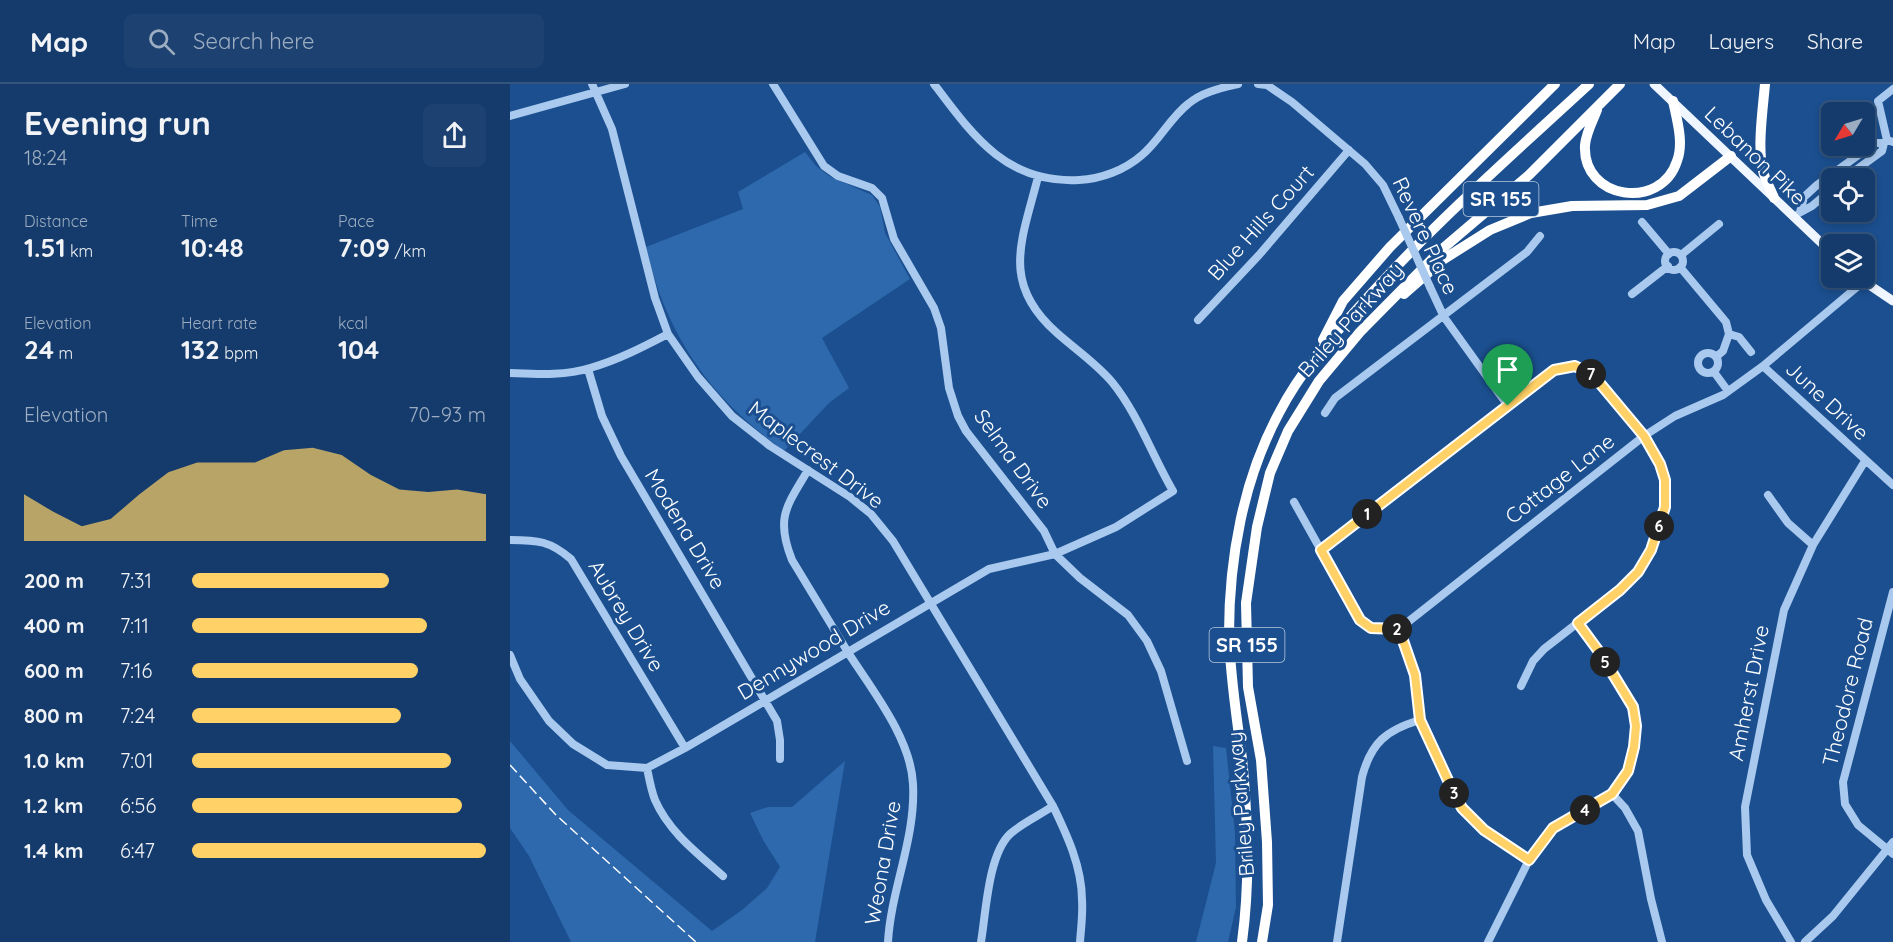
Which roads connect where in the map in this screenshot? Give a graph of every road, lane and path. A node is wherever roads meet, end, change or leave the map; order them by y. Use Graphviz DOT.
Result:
graph roads {
  1 [pos="592,84"];
  2 [pos="625,84"];
  3 [pos="773,84"];
  4 [pos="934,84"];
  5 [pos="1238,84"];
  6 [pos="1258,84"];
  7 [pos="1555,84"];
  8 [pos="1589,84"];
  9 [pos="1620,84"];
  10 [pos="1654,84"];
  11 [pos="1765,84"];
  12 [pos="1893,89"];
  13 [pos="597,92"];
  14 [pos="1602,101"];
  15 [pos="1673,101"];
  16 [pos="510,116"];
  17 [pos="1888,142"];
  18 [pos="1349,150"];
  19 [pos="1731,156"];
  20 [pos="1859,168"];
  21 [pos="1038,177"];
  22 [pos="1774,198"];
  23 [pos="1821,198"];
  24 [pos="1797,215"];
  25 [pos="1642,222"];
  26 [pos="1719,224"];
  27 [pos="1540,236"];
  28 [pos="1821,241"];
  29 [pos="1669,254"];
  30 [pos="1681,255"];
  31 [pos="1668,266"];
  32 [pos="1680,267"];
  33 [pos="1852,288"];
  34 [pos="1873,288"];
  35 [pos="1632,294"];
  36 [pos="1893,301"];
  37 [pos="1380,312"];
  38 [pos="1444,317"];
  39 [pos="1198,320"];
  40 [pos="668,334"];
  41 [pos="1729,334"];
  42 [pos="1317,352"];
  43 [pos="1751,352"];
  44 [pos="1716,357"];
  45 [pos="1763,366"];
  46 [pos="588,369"];
  47 [pos="1713,372"];
  48 [pos="510,373"];
  49 [pos="1728,391"];
  50 [pos="1508,406"];
  51 [pos="1325,414"];
  52 [pos="1644,436"];
  53 [pos="1865,461"];
  54 [pos="808,470"];
  55 [pos="1893,485"];
  56 [pos="1767,495"];
  57 [pos="1293,502"];
  58 [pos="510,540"];
  59 [pos="1813,545"];
  60 [pos="1321,550"];
  61 [pos="1055,554"];
  62 [pos="1893,592"];
  63 [pos="930,602"];
  64 [pos="1578,623"];
  65 [pos="1399,629"];
  66 [pos="847,651"];
  67 [pos="510,655"];
  68 [pos="1521,686"];
  69 [pos="766,700"];
  70 [pos="1420,720"];
  71 [pos="685,748"];
  72 [pos="780,759"];
  73 [pos="1187,761"];
  74 [pos="647,768"];
  75 [pos="1612,794"];
  76 [pos="1053,806"];
  77 [pos="1893,842"];
  78 [pos="1890,852"];
  79 [pos="1529,860"];
  80 [pos="723,876"];
  81 [pos="888,942"];
  82 [pos="981,942"];
  83 [pos="1080,942"];
  84 [pos="1242,942"];
  85 [pos="1262,942"];
  86 [pos="1337,942"];
  87 [pos="1488,942"];
  88 [pos="1662,942"];
  89 [pos="1791,942"];
  90 [pos="1805,942"];
  1 -- 13 [label="street, Maplecrest Drive"];
  2 -- 13 [label="street"];
  3 -- 61 [label="street, Selma Drive"];
  4 -- 21 [label="street"];
  5 -- 21 [label="street"];
  6 -- 18 [label="street, Revere Place"];
  7 -- 42 [label="highway"];
  8 -- 42 [label="highway, Briley Parkway / SR 155"];
  9 -- 14 [label="highway, Briley Parkway / SR 155"];
  10 -- 15 [label="main road, Lebanon Pike"];
  11 -- 22 [label="highway"];
  12 -- 17 [label="street"];
  13 -- 16 [label="street"];
  13 -- 40 [label="street, Maplecrest Drive"];
  14 -- 15 [label="highway"];
  14 -- 37 [label="highway, Briley Parkway / SR 155"];
  15 -- 19 [label="main road, Lebanon Pike"];
  17 -- 20 [label="street"];
  17 -- 24 [label="street"];
  18 -- 38 [label="street, Revere Place, bridge"];
  18 -- 39 [label="street, Blue Hills Court"];
  19 -- 22 [label="main road, Lebanon Pike"];
  19 -- 37 [label="highway"];
  21 -- 61 [label="street, Dennywood Drive"];
  22 -- 24 [label="main road, Lebanon Pike"];
  23 -- 24 [label="street"];
  24 -- 28 [label="main road, Lebanon Pike"];
  25 -- 29 [label="street"];
  26 -- 30 [label="street"];
  27 -- 38 [label="street"];
  29 -- 30 [label="street"];
  29 -- 31 [label="street"];
  30 -- 32 [label="street"];
  31 -- 32 [label="street"];
  31 -- 35 [label="street"];
  32 -- 41 [label="street"];
  33 -- 45 [label="street, Cottage Lane"];
  34 -- 36 [label="main road"];
  37 -- 85 [label="highway, Briley Parkway / SR 155"];
  38 -- 50 [label="street, Revere Place"];
  38 -- 51 [label="street"];
  40 -- 46 [label="street"];
  40 -- 54 [label="street, Maplecrest Drive"];
  41 -- 43 [label="street"];
  41 -- 44 [label="street"];
  42 -- 84 [label="highway, Briley Parkway / SR 155"];
  44 -- 47 [label="street"];
  44 -- 47 [label="street"];
  45 -- 49 [label="street, Cottage Lane"];
  45 -- 53 [label="street, June Drive"];
  46 -- 48 [label="street"];
  46 -- 69 [label="street, Modena Drive"];
  47 -- 49 [label="street"];
  49 -- 52 [label="street, Cottage Lane"];
  50 -- 52 [label="street"];
  50 -- 60 [label="street"];
  52 -- 64 [label="street"];
  52 -- 65 [label="street, Cottage Lane"];
  53 -- 55 [label="street, June Drive"];
  53 -- 59 [label="street, Amherst Drive"];
  54 -- 63 [label="street, Maplecrest Drive"];
  54 -- 66 [label="street, Weona Drive"];
  56 -- 59 [label="street"];
  57 -- 60 [label="street"];
  58 -- 71 [label="street, Aubrey Drive"];
  59 -- 89 [label="street, Amherst Drive"];
  60 -- 65 [label="street"];
  61 -- 63 [label="street, Dennywood Drive"];
  61 -- 73 [label="street, Selma Drive"];
  62 -- 78 [label="street, Theodore Road"];
  63 -- 66 [label="street, Dennywood Drive"];
  63 -- 76 [label="street, Maplecrest Drive"];
  64 -- 68 [label="street"];
  64 -- 75 [label="street"];
  65 -- 70 [label="street"];
  66 -- 69 [label="street, Dennywood Drive"];
  66 -- 81 [label="street, Weona Drive"];
  67 -- 74 [label="street"];
  69 -- 71 [label="street, Dennywood Drive"];
  69 -- 72 [label="street, Modena Drive"];
  70 -- 79 [label="street"];
  70 -- 86 [label="street"];
  71 -- 74 [label="street, Dennywood Drive"];
  74 -- 80 [label="street"];
  75 -- 79 [label="street"];
  75 -- 88 [label="street"];
  76 -- 82 [label="street"];
  76 -- 83 [label="street, Maplecrest Drive"];
  77 -- 78 [label="street"];
  78 -- 90 [label="street"];
  79 -- 87 [label="street"];
}
